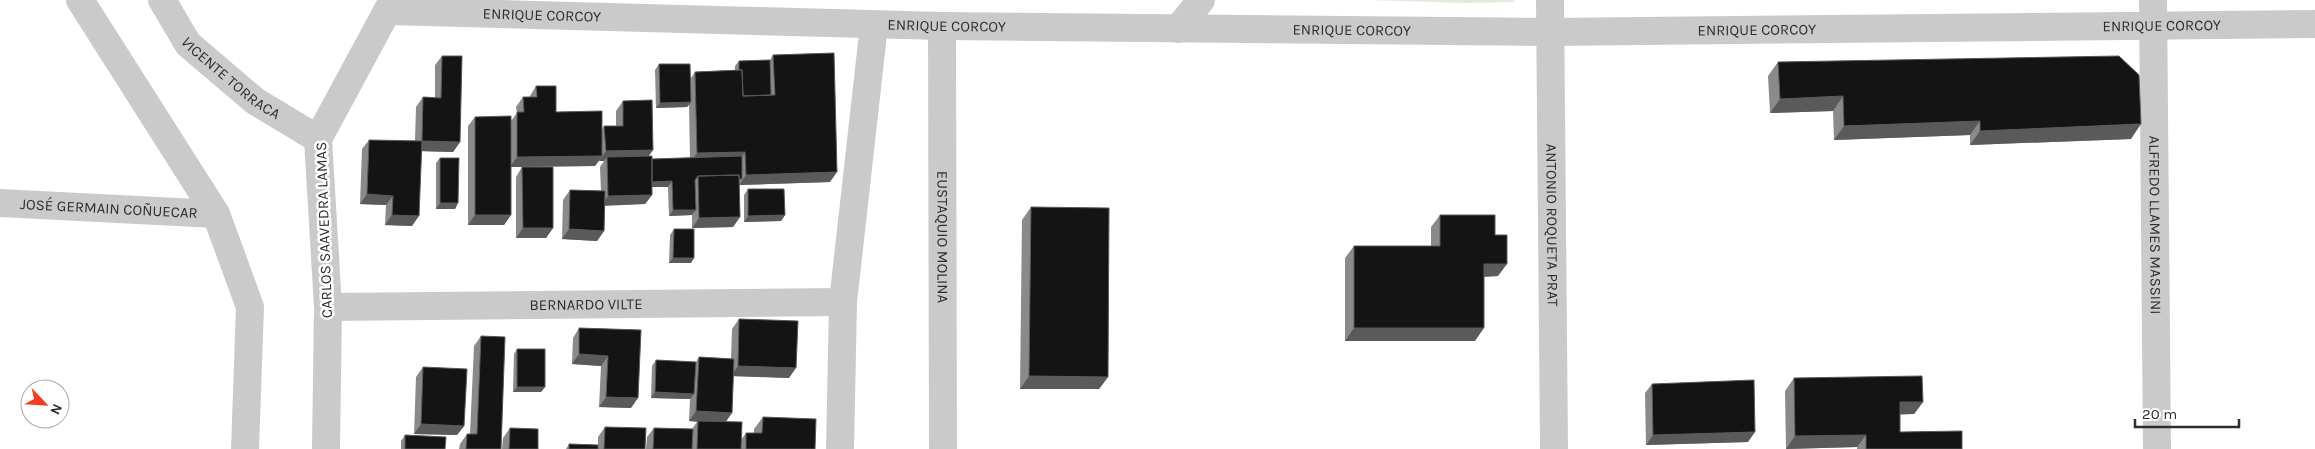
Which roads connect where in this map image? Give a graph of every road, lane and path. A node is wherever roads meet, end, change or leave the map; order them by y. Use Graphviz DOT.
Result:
graph roads {
  1 [pos="80,0"];
  2 [pos="162,0"];
  3 [pos="1200,0"];
  4 [pos="1550,0"];
  5 [pos="390,5"];
  6 [pos="2153,12"];
  7 [pos="2315,24"];
  8 [pos="874,25"];
  9 [pos="942,26"];
  10 [pos="1178,29"];
  11 [pos="1551,32"];
  12 [pos="318,139"];
  13 [pos="0,203"];
  14 [pos="216,214"];
  15 [pos="843,302"];
  16 [pos="328,307"];
  17 [pos="245,449"];
  18 [pos="326,449"];
  19 [pos="840,449"];
  20 [pos="943,449"];
  21 [pos="1554,449"];
  22 [pos="2157,449"];
  1 -- 14 [label="street"];
  2 -- 12 [label="street, VICENTE TORRACA"];
  3 -- 10 [label="street"];
  4 -- 11 [label="street, ANTONIO ROQUETA PRAT"];
  5 -- 8 [label="street, ENRIQUE CORCOY"];
  5 -- 12 [label="street, CARLOS SAAVEDRA LAMAS"];
  6 -- 7 [label="street, ENRIQUE CORCOY"];
  6 -- 11 [label="street, ENRIQUE CORCOY"];
  6 -- 22 [label="street, ALFREDO LLAMES MASSINI"];
  8 -- 9 [label="street, ENRIQUE CORCOY"];
  8 -- 15 [label="street"];
  9 -- 10 [label="street, ENRIQUE CORCOY"];
  9 -- 20 [label="street, EUSTAQUIO MOLINA"];
  10 -- 11 [label="street, ENRIQUE CORCOY"];
  11 -- 21 [label="street, ANTONIO ROQUETA PRAT"];
  12 -- 16 [label="street, CARLOS SAAVEDRA LAMAS"];
  13 -- 14 [label="street, JOSÉ GERMAIN COÑUECAR"];
  14 -- 17 [label="street"];
  15 -- 16 [label="street, BERNARDO VILTE"];
  15 -- 19 [label="street"];
  16 -- 18 [label="street, CARLOS SAAVEDRA LAMAS"];
}
